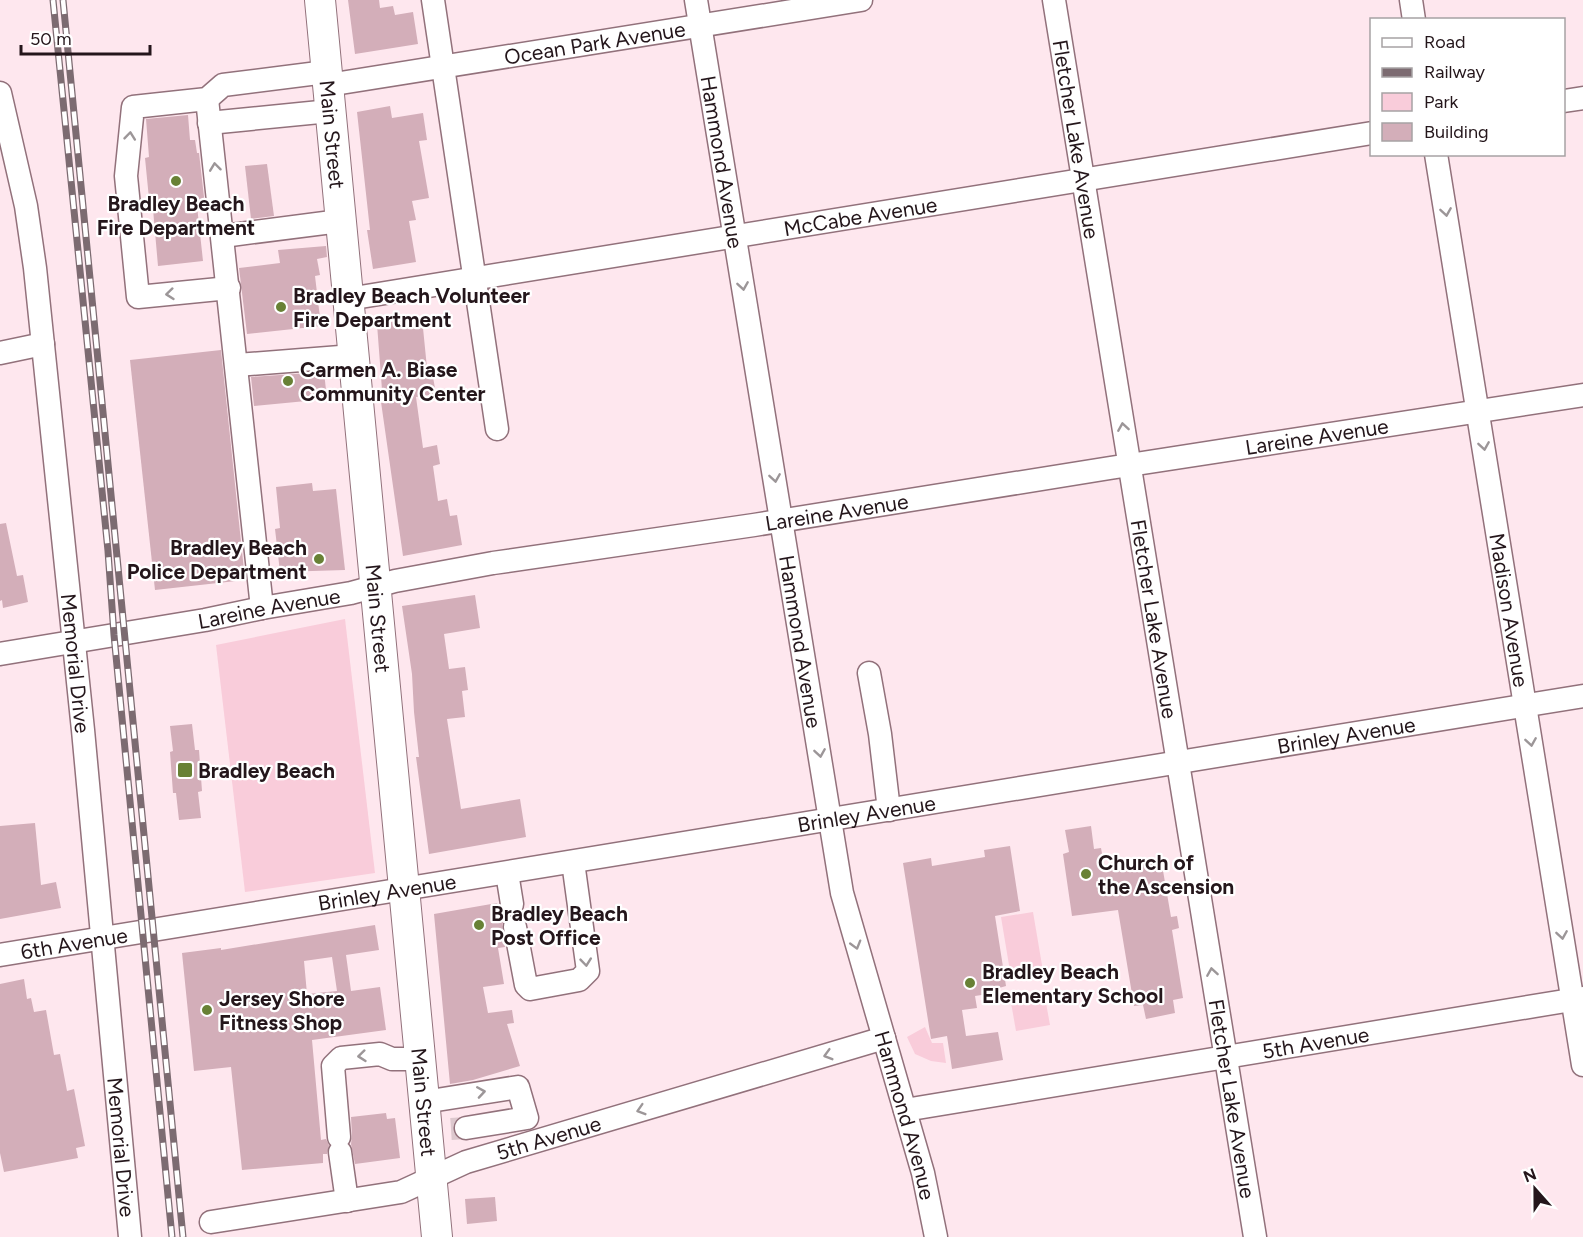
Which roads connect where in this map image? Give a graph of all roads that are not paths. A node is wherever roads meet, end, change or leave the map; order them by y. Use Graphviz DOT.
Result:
graph roads {
  1 [pos="320,0"];
  2 [pos="433,0"];
  3 [pos="696,0"];
  4 [pos="861,0"];
  5 [pos="1054,0"];
  6 [pos="1411,0"];
  7 [pos="1414,18"];
  8 [pos="700,26"];
  9 [pos="443,68"];
  10 [pos="328,90"];
  11 [pos="0,93"];
  12 [pos="1583,98"];
  13 [pos="207,99"];
  14 [pos="1565,101"];
  15 [pos="209,123"];
  16 [pos="1370,133"];
  17 [pos="1436,156"];
  18 [pos="1082,180"];
  19 [pos="340,221"];
  20 [pos="223,236"];
  21 [pos="734,236"];
  22 [pos="475,278"];
  23 [pos="228,288"];
  24 [pos="348,299"];
  25 [pos="43,344"];
  26 [pos="0,353"];
  27 [pos="353,356"];
  28 [pos="237,365"];
  29 [pos="1583,395"];
  30 [pos="1478,412"];
  31 [pos="497,429"];
  32 [pos="1129,465"];
  33 [pos="782,520"];
  34 [pos="374,587"];
  35 [pos="262,608"];
  36 [pos="83,640"];
  37 [pos="0,654"];
  38 [pos="869,673"];
  39 [pos="1583,696"];
  40 [pos="1526,706"];
  41 [pos="1179,763"];
  42 [pos="889,810"];
  43 [pos="831,820"];
  44 [pos="573,862"];
  45 [pos="507,873"];
  46 [pos="403,890"];
  47 [pos="512,904"];
  48 [pos="515,927"];
  49 [pos="148,931"];
  50 [pos="102,939"];
  51 [pos="0,955"];
  52 [pos="1578,999"];
  53 [pos="884,1038"];
  54 [pos="1226,1057"];
  55 [pos="420,1059"];
  56 [pos="1583,1065"];
  57 [pos="905,1110"];
  58 [pos="431,1178"];
  59 [pos="347,1201"];
  60 [pos="211,1222"];
  61 [pos="129,1237"];
  62 [pos="437,1237"];
  63 [pos="936,1237"];
  64 [pos="1254,1237"];
  1 -- 10 [label="main road, Main Street"];
  2 -- 9 [label="street"];
  3 -- 8 [label="street, Hammond Avenue"];
  4 -- 8 [label="street, Ocean Park Avenue"];
  5 -- 18 [label="street, Fletcher Lake Avenue"];
  6 -- 7 [label="street"];
  8 -- 9 [label="street, Ocean Park Avenue"];
  8 -- 21 [label="street, Hammond Avenue"];
  9 -- 10 [label="street, Ocean Park Avenue"];
  9 -- 22 [label="street"];
  10 -- 13 [label="street"];
  10 -- 15 [label="street"];
  10 -- 19 [label="main road, Main Street"];
  11 -- 25 [label="street, Memorial Drive"];
  12 -- 14 [label="street"];
  13 -- 15 [label="street"];
  23 -- 13 [label="street, one-way"];
  20 -- 15 [label="street, one-way"];
  16 -- 18 [label="street, McCabe Avenue"];
  17 -- 30 [label="street, Madison Avenue, one-way"];
  18 -- 21 [label="street, McCabe Avenue"];
  32 -- 18 [label="street, Fletcher Lake Avenue, one-way"];
  19 -- 20 [label="street"];
  19 -- 24 [label="main road, Main Street"];
  20 -- 23 [label="street"];
  21 -- 22 [label="street, McCabe Avenue"];
  21 -- 33 [label="street, Hammond Avenue, one-way"];
  22 -- 24 [label="street, McCabe Avenue"];
  22 -- 31 [label="street"];
  23 -- 28 [label="street"];
  24 -- 27 [label="main road, Main Street"];
  25 -- 26 [label="street"];
  25 -- 36 [label="street, Memorial Drive"];
  27 -- 28 [label="street"];
  27 -- 34 [label="main road, Main Street"];
  28 -- 35 [label="street"];
  29 -- 30 [label="street, Lareine Avenue"];
  30 -- 32 [label="street, Lareine Avenue"];
  30 -- 40 [label="street, Madison Avenue, one-way"];
  32 -- 33 [label="street, Lareine Avenue"];
  32 -- 41 [label="street, Fletcher Lake Avenue"];
  33 -- 34 [label="street, Lareine Avenue"];
  33 -- 43 [label="street, Hammond Avenue, one-way"];
  34 -- 35 [label="street, Lareine Avenue"];
  34 -- 46 [label="main road, Main Street"];
  35 -- 36 [label="street, Lareine Avenue"];
  36 -- 37 [label="street, Lareine Avenue"];
  36 -- 50 [label="street, Memorial Drive"];
  38 -- 42 [label="street"];
  39 -- 40 [label="street, Brinley Avenue"];
  40 -- 41 [label="street, Brinley Avenue"];
  40 -- 52 [label="street, Madison Avenue, one-way"];
  41 -- 42 [label="street, Brinley Avenue"];
  54 -- 41 [label="street, Fletcher Lake Avenue, one-way"];
  42 -- 43 [label="street, Brinley Avenue"];
  43 -- 44 [label="street, Brinley Avenue"];
  43 -- 53 [label="street, Hammond Avenue, one-way"];
  44 -- 45 [label="street, Brinley Avenue"];
  44 -- 48 [label="street, one-way"];
  45 -- 46 [label="street, Brinley Avenue"];
  45 -- 47 [label="street"];
  46 -- 49 [label="street, Brinley Avenue"];
  46 -- 55 [label="main road, Main Street"];
  49 -- 50 [label="street, 6th Avenue"];
  50 -- 51 [label="street, 6th Avenue"];
  50 -- 61 [label="street, Memorial Drive"];
  52 -- 54 [label="street, 5th Avenue"];
  52 -- 56 [label="street, Madison Avenue"];
  53 -- 57 [label="street, Hammond Avenue"];
  53 -- 58 [label="street, 5th Avenue, one-way"];
  54 -- 57 [label="street, 5th Avenue"];
  54 -- 64 [label="street, Fletcher Lake Avenue"];
  55 -- 58 [label="main road, Main Street"];
  55 -- 59 [label="street, one-way"];
  57 -- 63 [label="street, Hammond Avenue"];
  58 -- 59 [label="street, 5th Avenue"];
  58 -- 62 [label="main road, Main Street"];
  59 -- 60 [label="street, 5th Avenue"];
}
